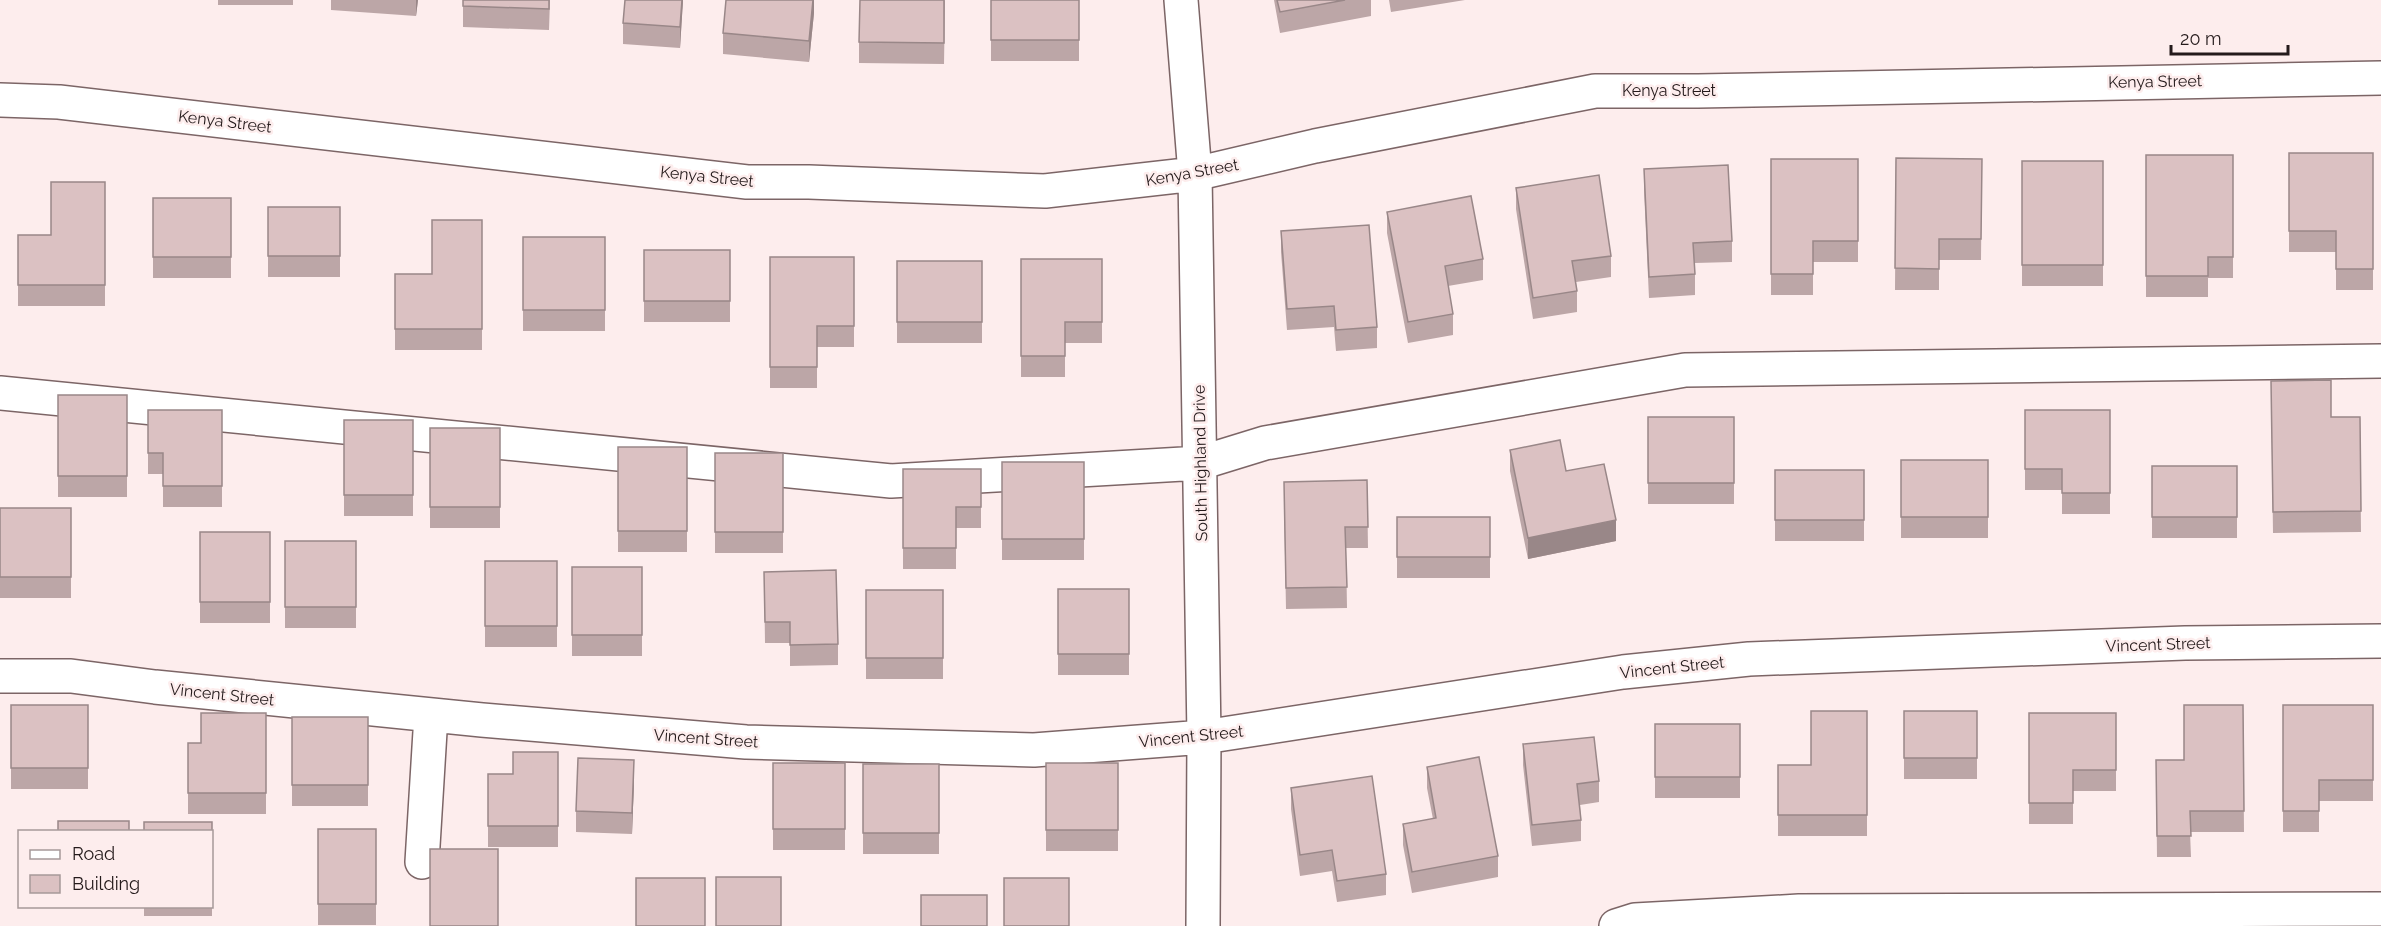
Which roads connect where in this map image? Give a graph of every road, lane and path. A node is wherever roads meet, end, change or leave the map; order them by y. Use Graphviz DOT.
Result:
graph roads {
  1 [pos="1181,0"];
  2 [pos="2381,78"];
  3 [pos="0,100"];
  4 [pos="1195,174"];
  5 [pos="2381,361"];
  6 [pos="0,393"];
  7 [pos="1200,463"];
  8 [pos="2381,641"];
  9 [pos="0,676"];
  10 [pos="431,715"];
  11 [pos="1204,737"];
  12 [pos="422,862"];
  13 [pos="2381,909"];
  14 [pos="1203,926"];
  15 [pos="1616,926"];
  1 -- 4 [label="street, South Highland Drive"];
  2 -- 4 [label="street, Kenya Street"];
  3 -- 4 [label="street, Kenya Street"];
  4 -- 7 [label="street, South Highland Drive"];
  5 -- 7 [label="street"];
  6 -- 7 [label="street"];
  7 -- 11 [label="street, South Highland Drive"];
  8 -- 11 [label="street, Vincent Street"];
  9 -- 10 [label="street, Vincent Street"];
  10 -- 11 [label="street, Vincent Street"];
  10 -- 12 [label="street"];
  11 -- 14 [label="street, South Highland Drive"];
  13 -- 15 [label="street"];
}
